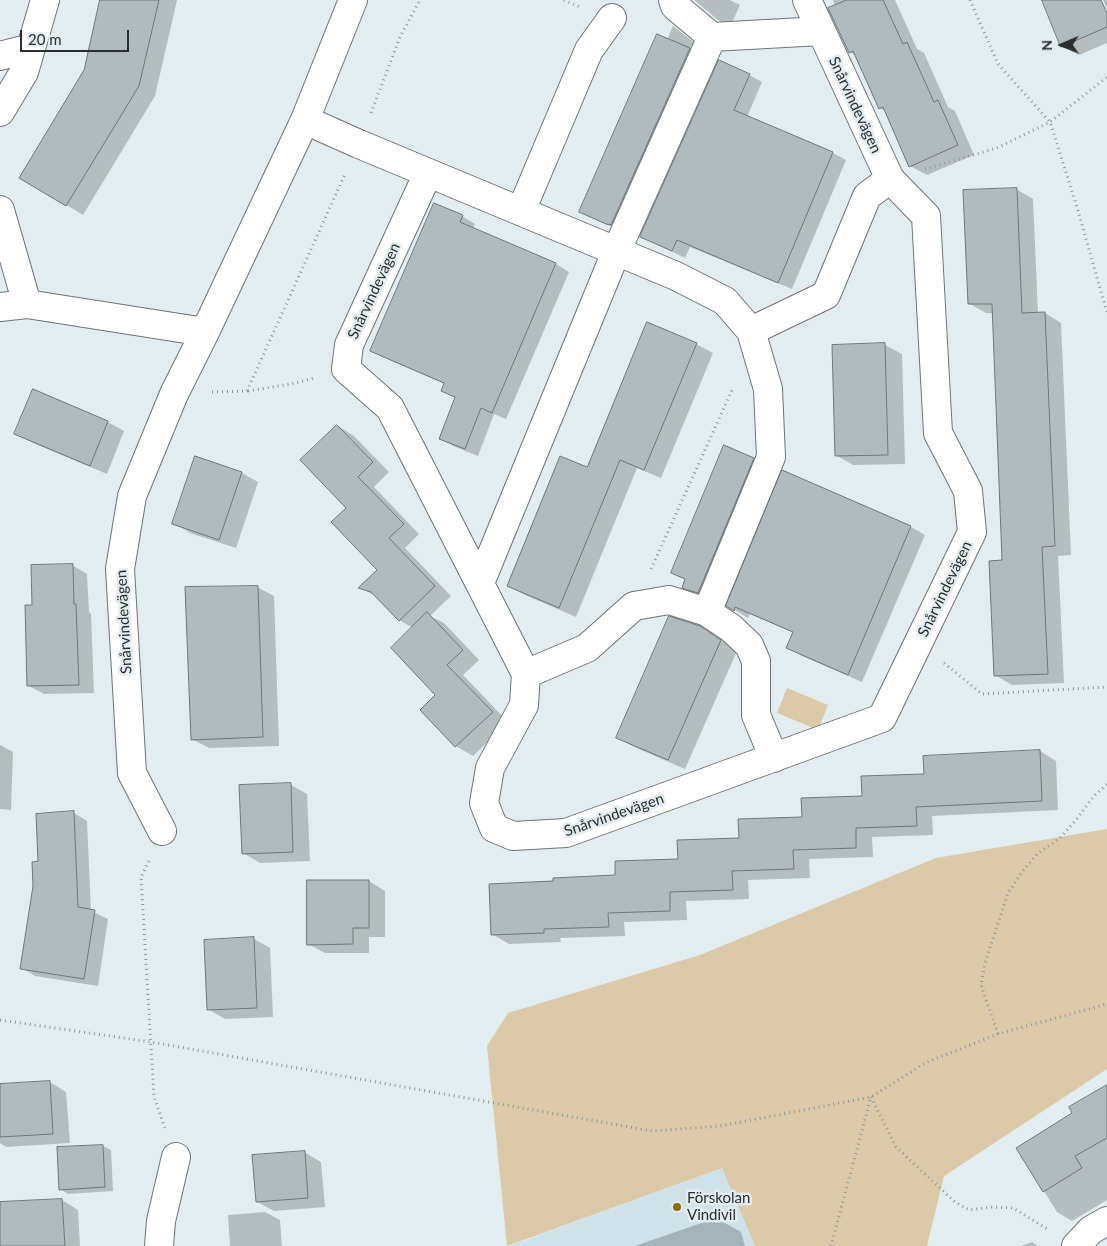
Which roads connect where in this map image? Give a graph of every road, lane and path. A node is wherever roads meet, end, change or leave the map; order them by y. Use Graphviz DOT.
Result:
graph roads {
  1 [pos="45,0"];
  2 [pos="353,0"];
  3 [pos="420,0"];
  4 [pos="673,0"];
  5 [pos="807,0"];
  6 [pos="970,0"];
  7 [pos="612,18"];
  8 [pos="821,31"];
  9 [pos="712,37"];
  10 [pos="31,48"];
  11 [pos="0,56"];
  12 [pos="1107,76"];
  13 [pos="0,112"];
  14 [pos="305,120"];
  15 [pos="1050,122"];
  16 [pos="359,144"];
  17 [pos="428,173"];
  18 [pos="890,179"];
  19 [pos="0,210"];
  20 [pos="521,211"];
  21 [pos="616,252"];
  22 [pos="27,304"];
  23 [pos="0,307"];
  24 [pos="1107,313"];
  25 [pos="205,332"];
  26 [pos="752,336"];
  27 [pos="346,369"];
  28 [pos="247,391"];
  29 [pos="174,394"];
  30 [pos="480,583"];
  31 [pos="634,606"];
  32 [pos="707,612"];
  33 [pos="918,643"];
  34 [pos="526,674"];
  35 [pos="1107,687"];
  36 [pos="774,758"];
  37 [pos="1107,784"];
  38 [pos="162,831"];
  39 [pos="1107,1004"];
  40 [pos="0,1020"];
  41 [pos="998,1034"];
  42 [pos="151,1042"];
  43 [pos="871,1097"];
  44 [pos="176,1157"];
  45 [pos="1107,1221"];
  46 [pos="1052,1232"];
  47 [pos="159,1246"];
  48 [pos="831,1246"];
  49 [pos="1076,1246"];
  1 -- 10 [label="street"];
  2 -- 14 [label="street, Snårvindevägen"];
  3 -- 16 [label="path"];
  4 -- 9 [label="street"];
  5 -- 8 [label="street, Snårvindevägen"];
  6 -- 15 [label="path"];
  7 -- 20 [label="street"];
  8 -- 9 [label="street"];
  8 -- 18 [label="street, Snårvindevägen"];
  9 -- 21 [label="street"];
  10 -- 11 [label="street"];
  10 -- 13 [label="street"];
  12 -- 15 [label="path"];
  14 -- 16 [label="street"];
  14 -- 25 [label="street, Snårvindevägen"];
  15 -- 18 [label="path"];
  15 -- 24 [label="path"];
  16 -- 17 [label="street"];
  16 -- 28 [label="path"];
  17 -- 20 [label="street"];
  17 -- 27 [label="street, Snårvindevägen"];
  18 -- 26 [label="street"];
  18 -- 33 [label="street, Snårvindevägen"];
  19 -- 22 [label="street"];
  20 -- 21 [label="street"];
  21 -- 26 [label="street"];
  21 -- 30 [label="street"];
  22 -- 23 [label="street"];
  22 -- 25 [label="street"];
  25 -- 29 [label="street, Snårvindevägen"];
  26 -- 31 [label="path"];
  26 -- 32 [label="street"];
  27 -- 28 [label="path"];
  27 -- 30 [label="street"];
  28 -- 29 [label="path"];
  29 -- 38 [label="street, Snårvindevägen"];
  30 -- 34 [label="street"];
  31 -- 32 [label="street"];
  31 -- 34 [label="street"];
  32 -- 36 [label="street"];
  33 -- 35 [label="path"];
  33 -- 36 [label="street, Snårvindevägen"];
  34 -- 36 [label="street, Snårvindevägen"];
  37 -- 41 [label="path"];
  38 -- 42 [label="path"];
  39 -- 41 [label="path"];
  40 -- 42 [label="path"];
  41 -- 43 [label="path"];
  42 -- 43 [label="path"];
  42 -- 44 [label="path"];
  43 -- 46 [label="path"];
  43 -- 48 [label="path"];
  44 -- 47 [label="street"];
  45 -- 49 [label="street"];
}
